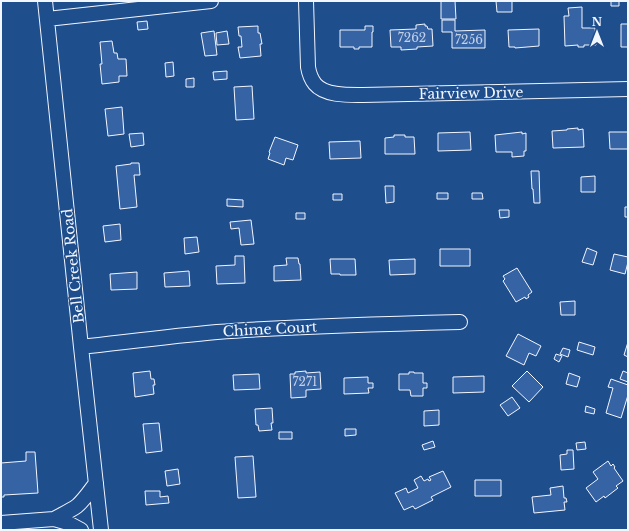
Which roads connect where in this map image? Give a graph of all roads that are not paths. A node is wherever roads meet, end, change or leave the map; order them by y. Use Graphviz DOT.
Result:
graph roads {
  1 [pos="45,1"];
  2 [pos="211,1"];
  3 [pos="306,1"];
  4 [pos="47,19"];
  5 [pos="628,89"];
  6 [pos="460,322"];
  7 [pos="81,348"];
  8 [pos="96,483"];
  9 [pos="54,519"];
  10 [pos="1,523"];
  11 [pos="81,530"];
  12 [pos="102,530"];
  1 -- 4 [label="street, Bell Creek Road"];
  2 -- 4 [label="street"];
  3 -- 5 [label="street, Fairview Drive"];
  4 -- 7 [label="street, Bell Creek Road"];
  6 -- 7 [label="street, Chime Court"];
  7 -- 8 [label="street, Bell Creek Road"];
  8 -- 9 [label="street"];
  8 -- 12 [label="street, Bell Creek Road"];
  9 -- 10 [label="street"];
  9 -- 11 [label="street"];
}
